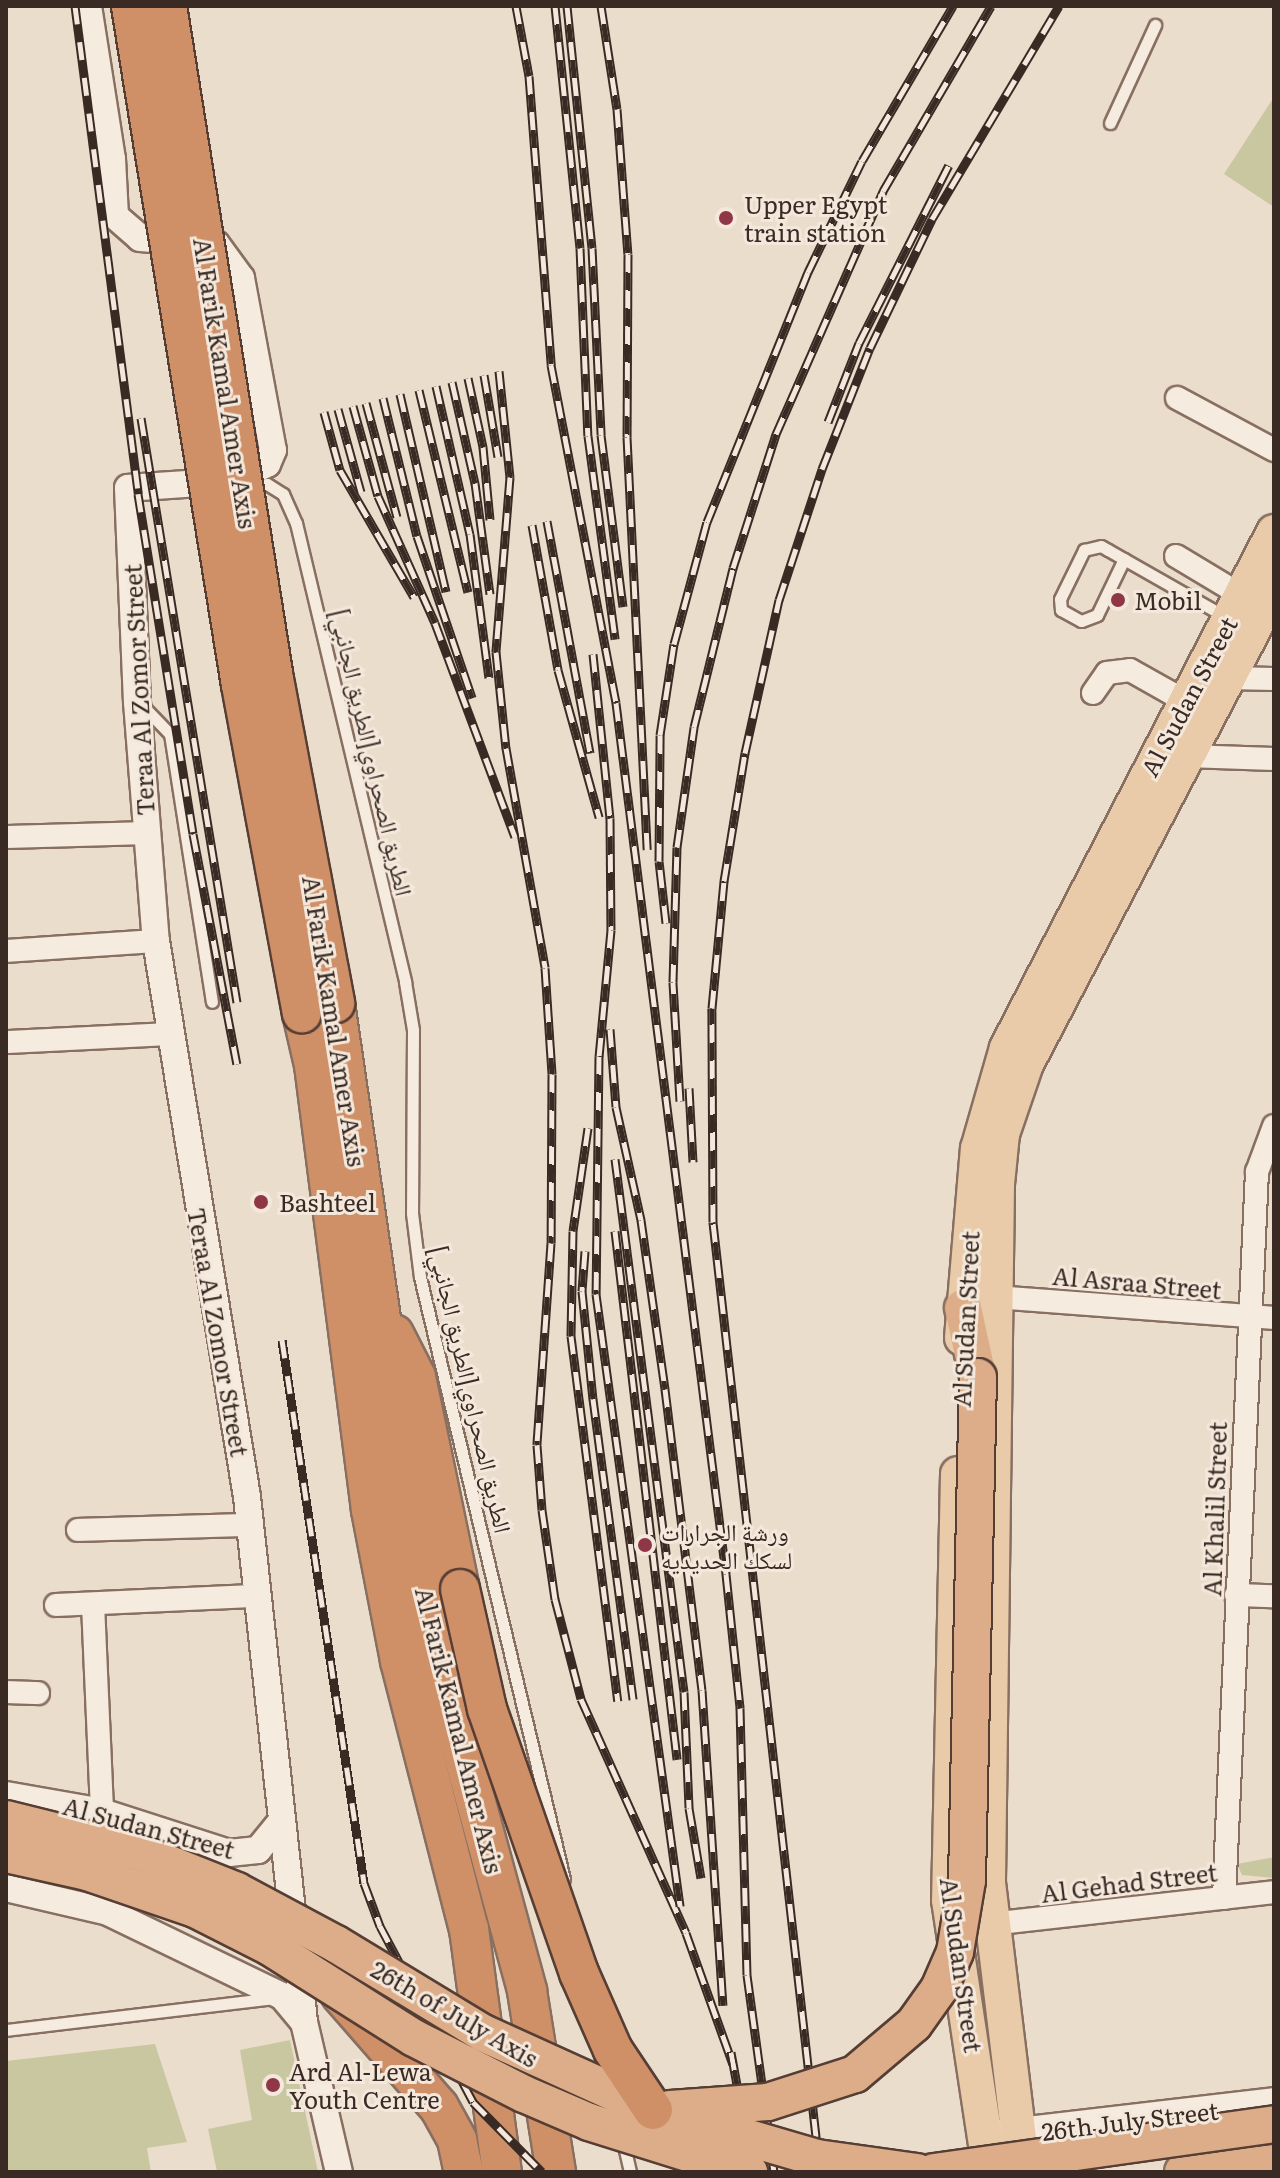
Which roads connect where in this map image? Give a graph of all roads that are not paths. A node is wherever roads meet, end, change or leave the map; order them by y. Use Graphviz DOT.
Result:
graph roads {
  1 [pos="88,6"];
  2 [pos="131,6"];
  3 [pos="167,6"];
  4 [pos="1155,25"];
  5 [pos="1110,123"];
  6 [pos="1177,398"];
  7 [pos="1274,450"];
  8 [pos="128,488"];
  9 [pos="1274,532"];
  10 [pos="1176,556"];
  11 [pos="1124,559"];
  12 [pos="1255,608"];
  13 [pos="1227,678"];
  14 [pos="1274,679"];
  15 [pos="1093,693"];
  16 [pos="1185,701"];
  17 [pos="137,702"];
  18 [pos="1186,756"];
  19 [pos="1274,759"];
  20 [pos="146,833"];
  21 [pos="6,837"];
  22 [pos="156,941"];
  23 [pos="6,951"];
  24 [pos="212,1002"];
  25 [pos="319,1008"];
  26 [pos="169,1034"];
  27 [pos="6,1042"];
  28 [pos="1274,1126"];
  29 [pos="980,1302"];
  30 [pos="379,1310"];
  31 [pos="1248,1317"];
  32 [pos="1274,1318"];
  33 [pos="250,1525"];
  34 [pos="78,1530"];
  35 [pos="1236,1595"];
  36 [pos="258,1596"];
  37 [pos="1274,1596"];
  38 [pos="93,1604"];
  39 [pos="56,1605"];
  40 [pos="6,1692"];
  41 [pos="38,1693"];
  42 [pos="6,1795"];
  43 [pos="102,1812"];
  44 [pos="6,1819"];
  45 [pos="279,1824"];
  46 [pos="229,1853"];
  47 [pos="6,1854"];
  48 [pos="6,1888"];
  49 [pos="1274,1892"];
  50 [pos="1224,1898"];
  51 [pos="990,1924"];
  52 [pos="225,1970"];
  53 [pos="336,1989"];
  54 [pos="282,1996"];
  55 [pos="304,2022"];
  56 [pos="6,2030"];
  57 [pos="603,2058"];
  58 [pos="606,2073"];
  59 [pos="1274,2103"];
  60 [pos="629,2113"];
  61 [pos="1274,2124"];
  62 [pos="1010,2158"];
  63 [pos="1274,2163"];
  64 [pos="630,2171"];
  65 [pos="339,2172"];
  66 [pos="464,2172"];
  67 [pos="502,2172"];
  68 [pos="556,2172"];
  69 [pos="749,2172"];
  70 [pos="917,2172"];
  71 [pos="934,2172"];
  72 [pos="1183,2172"];
  1 -- 8 [label="street"];
  2 -- 25 [label="highway, Al Farik Kamal Amer Axis, bridge"];
  3 -- 25 [label="highway, Al Farik Kamal Amer Axis, bridge"];
  4 -- 5 [label="lane"];
  6 -- 7 [label="street"];
  8 -- 17 [label="street, Teraa Al Zomor Street"];
  8 -- 57 [label="lane, الطريق الصحراوي[الطريق الجانبي]"];
  9 -- 12 [label="main road, Al Sudan Street"];
  10 -- 12 [label="street"];
  11 -- 11 [label="lane"];
  11 -- 12 [label="lane"];
  12 -- 13 [label="main road, Al Sudan Street"];
  12 -- 16 [label="main road, Al Sudan Street"];
  13 -- 14 [label="street"];
  13 -- 18 [label="main road, Al Sudan Street"];
  15 -- 16 [label="street"];
  16 -- 29 [label="main road, Al Sudan Street"];
  17 -- 20 [label="street, Teraa Al Zomor Street"];
  17 -- 24 [label="lane"];
  18 -- 19 [label="street"];
  18 -- 29 [label="main road, Al Sudan Street"];
  20 -- 21 [label="street"];
  20 -- 22 [label="street, Teraa Al Zomor Street"];
  22 -- 23 [label="street"];
  22 -- 26 [label="street, Teraa Al Zomor Street"];
  25 -- 30 [label="highway, Al Farik Kamal Amer Axis"];
  25 -- 67 [label="highway, Al Farik Kamal Amer Axis"];
  26 -- 27 [label="street"];
  26 -- 33 [label="street, Teraa Al Zomor Street"];
  28 -- 31 [label="street, Al Khalil Street"];
  29 -- 31 [label="street, Al Asraa Street"];
  29 -- 51 [label="main road, Al Sudan Street"];
  29 -- 60 [label="highway, bridge"];
  29 -- 62 [label="main road, Al Sudan Street"];
  30 -- 60 [label="highway, bridge"];
  30 -- 68 [label="highway, Al Farik Kamal Amer Axis"];
  31 -- 32 [label="street, Al Asraa Street"];
  31 -- 35 [label="street, Al Khalil Street"];
  33 -- 34 [label="street"];
  33 -- 36 [label="street, Teraa Al Zomor Street"];
  35 -- 37 [label="street"];
  35 -- 50 [label="street, Al Khalil Street"];
  36 -- 38 [label="street"];
  36 -- 45 [label="street, Teraa Al Zomor Street"];
  38 -- 39 [label="street"];
  38 -- 43 [label="street"];
  40 -- 41 [label="street"];
  42 -- 43 [label="street, Al Sudan Street"];
  43 -- 46 [label="street, Al Sudan Street"];
  44 -- 60 [label="highway, 26th of July Axis, bridge"];
  45 -- 46 [label="street, Al Sudan Street"];
  45 -- 55 [label="street, Teraa Al Zomor Street"];
  46 -- 52 [label="street"];
  47 -- 53 [label="highway, 26th of July Axis, bridge"];
  48 -- 52 [label="street"];
  49 -- 50 [label="street, Al Gehad Street"];
  50 -- 51 [label="street, Al Gehad Street"];
  51 -- 62 [label="main road, Al Sudan Street"];
  52 -- 54 [label="street"];
  53 -- 66 [label="highway, bridge"];
  53 -- 69 [label="highway, 26th of July Axis, bridge"];
  54 -- 55 [label="street"];
  54 -- 56 [label="lane"];
  55 -- 65 [label="street, Teraa Al Zomor Street"];
  58 -- 60 [label="lane"];
  59 -- 62 [label="main road, 26th July Street"];
  60 -- 64 [label="lane"];
  60 -- 70 [label="highway, 26th of July Axis, bridge"];
  61 -- 62 [label="highway, bridge"];
  62 -- 71 [label="highway, bridge"];
  63 -- 72 [label="highway"];
}
